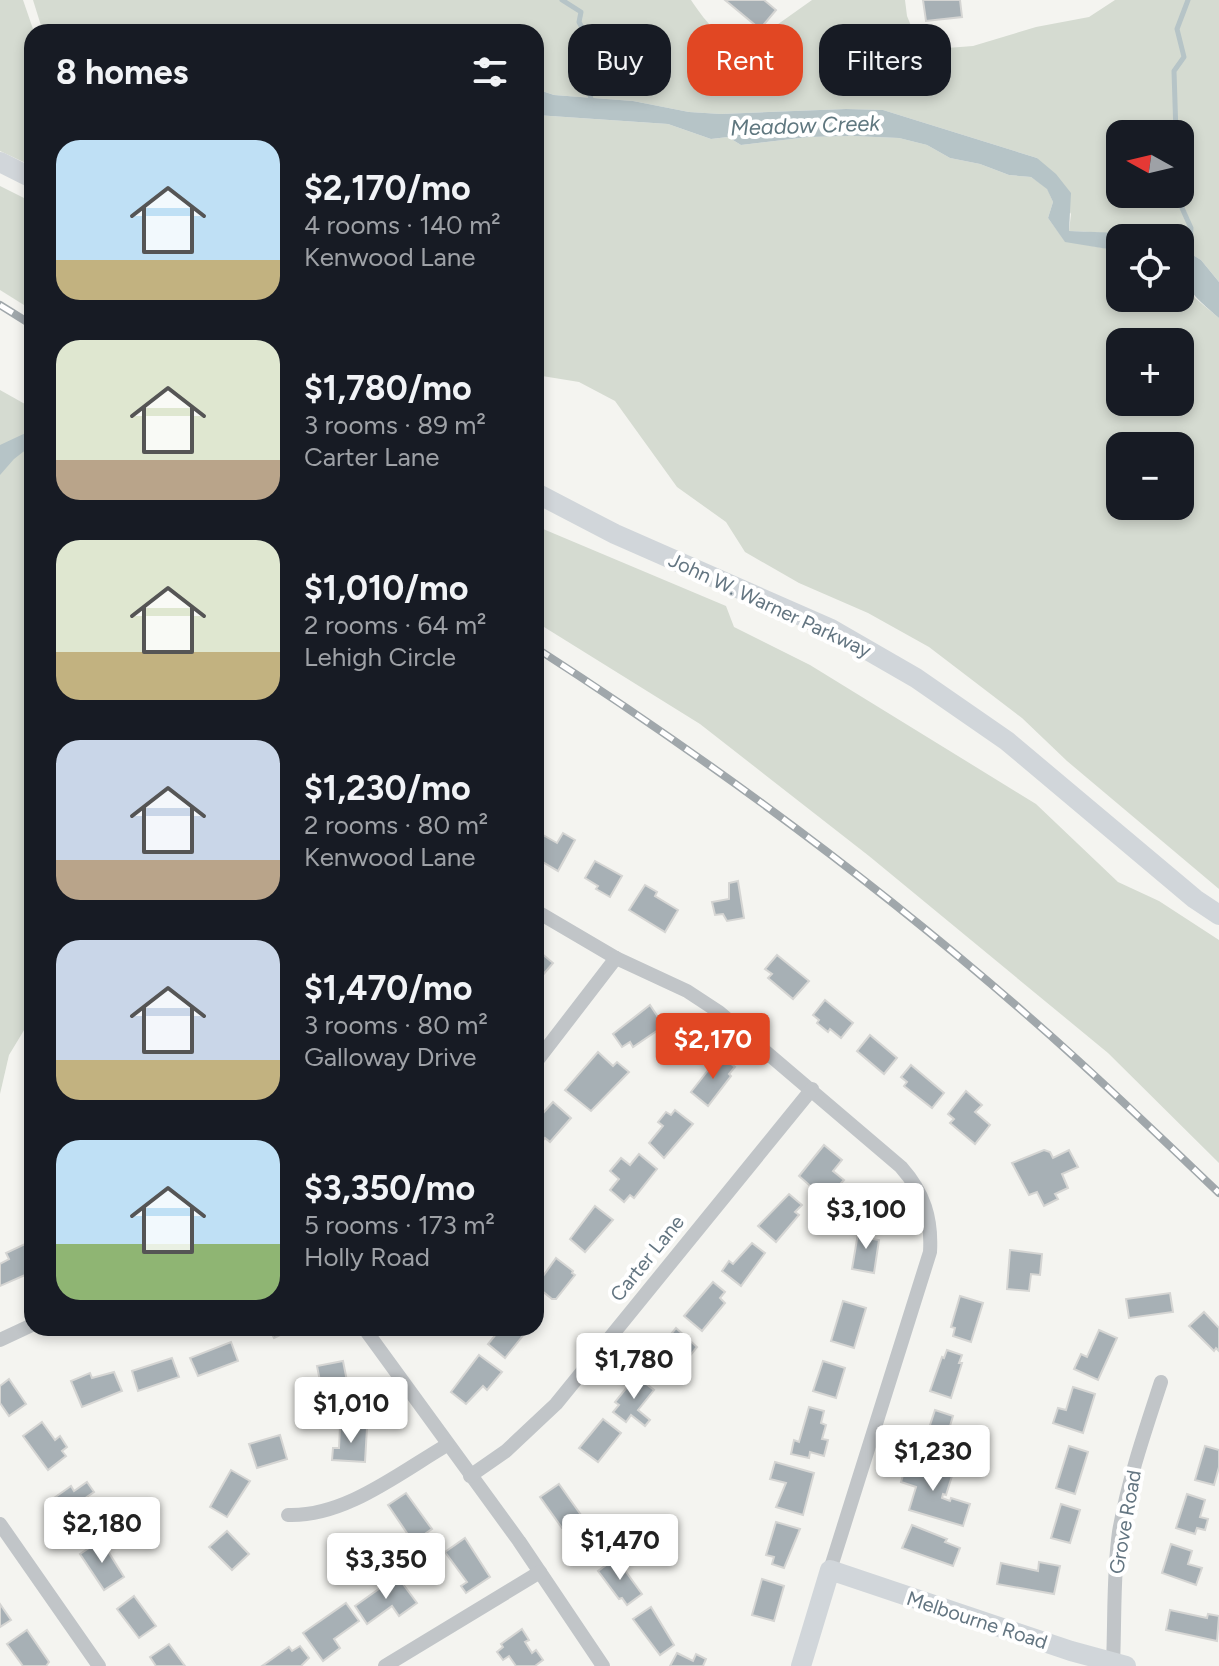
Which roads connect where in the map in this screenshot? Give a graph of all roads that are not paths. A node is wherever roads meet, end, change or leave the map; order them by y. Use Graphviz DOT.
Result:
graph roads {
  1 [pos="0,162"];
  2 [pos="24,174"];
  3 [pos="544,497"];
  4 [pos="1219,915"];
  5 [pos="544,916"];
  6 [pos="616,958"];
  7 [pos="544,1052"];
  8 [pos="812,1089"];
  9 [pos="24,1329"];
  10 [pos="370,1336"];
  11 [pos="0,1340"];
  12 [pos="1161,1382"];
  13 [pos="447,1445"];
  14 [pos="470,1476"];
  15 [pos="288,1515"];
  16 [pos="0,1524"];
  17 [pos="830,1570"];
  18 [pos="540,1572"];
  19 [pos="1117,1665"];
  20 [pos="99,1666"];
  21 [pos="385,1666"];
  22 [pos="603,1666"];
  23 [pos="801,1666"];
  1 -- 2 [label="main road"];
  3 -- 4 [label="main road, John W. Warner Parkway"];
  5 -- 6 [label="street"];
  6 -- 7 [label="street"];
  6 -- 8 [label="street"];
  8 -- 14 [label="street, Carter Lane"];
  8 -- 17 [label="street"];
  9 -- 11 [label="street"];
  10 -- 13 [label="street"];
  12 -- 19 [label="street, Grove Road"];
  13 -- 14 [label="street"];
  13 -- 15 [label="street"];
  14 -- 18 [label="street"];
  16 -- 20 [label="street"];
  17 -- 19 [label="main road, Melbourne Road"];
  17 -- 23 [label="main road"];
  18 -- 21 [label="street"];
  18 -- 22 [label="street"];
}
